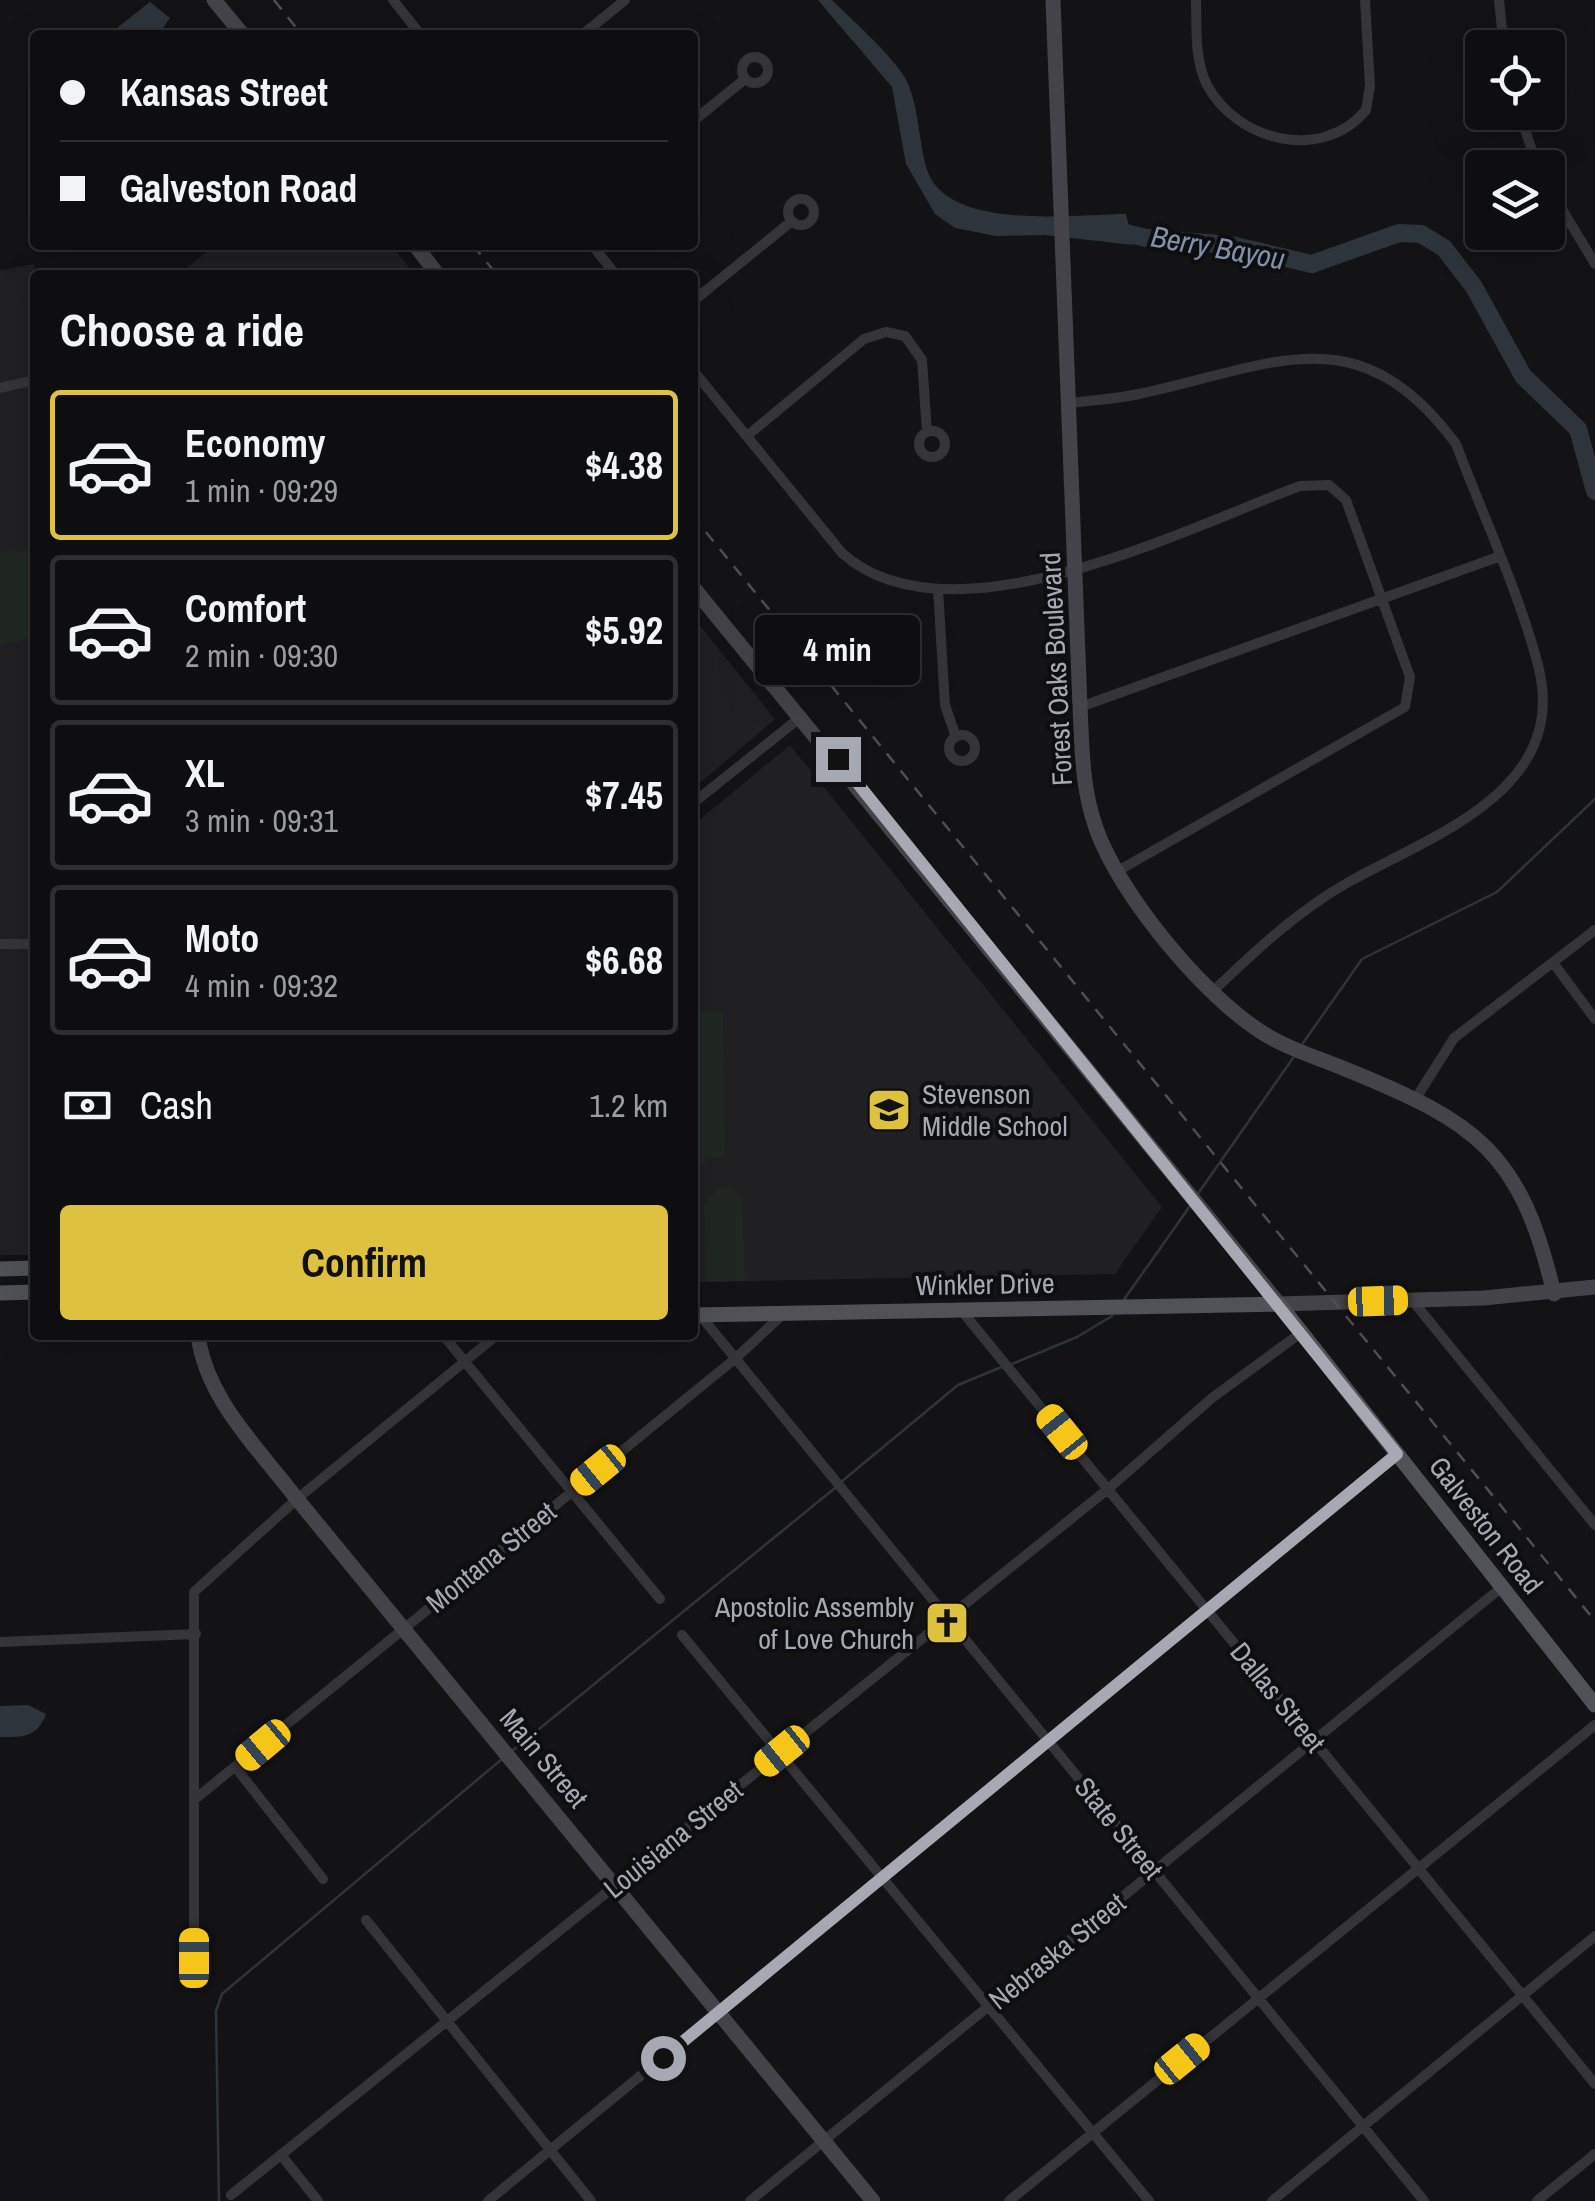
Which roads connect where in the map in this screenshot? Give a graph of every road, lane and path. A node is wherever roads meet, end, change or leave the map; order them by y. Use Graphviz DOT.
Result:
graph roads {
  1 [pos="214,0"];
  2 [pos="625,0"];
  3 [pos="1053,0"];
  4 [pos="1196,0"];
  5 [pos="1364,0"];
  6 [pos="1499,0"];
  7 [pos="400,2"];
  8 [pos="239,30"];
  9 [pos="418,30"];
  10 [pos="588,30"];
  11 [pos="1502,30"];
  12 [pos="746,78"];
  13 [pos="698,117"];
  14 [pos="1565,211"];
  15 [pos="792,220"];
  16 [pos="1589,247"];
  17 [pos="419,250"];
  18 [pos="596,250"];
  19 [pos="1595,264"];
  20 [pos="434,270"];
  21 [pos="612,270"];
  22 [pos="698,297"];
  23 [pos="698,376"];
  24 [pos="30,381"];
  25 [pos="0,388"];
  26 [pos="1070,403"];
  27 [pos="927,432"];
  28 [pos="748,436"];
  29 [pos="1498,557"];
  30 [pos="1074,570"];
  31 [pos="938,589"];
  32 [pos="698,593"];
  33 [pos="1382,596"];
  34 [pos="1080,707"];
  35 [pos="802,716"];
  36 [pos="956,737"];
  37 [pos="698,799"];
  38 [pos="1116,872"];
  39 [pos="1595,930"];
  40 [pos="0,944"];
  41 [pos="30,944"];
  42 [pos="1554,964"];
  43 [pos="1211,993"];
  44 [pos="1595,1019"];
  45 [pos="1416,1098"];
  46 [pos="0,1268"];
  47 [pos="30,1268"];
  48 [pos="1595,1287"];
  49 [pos="30,1292"];
  50 [pos="0,1293"];
  51 [pos="1554,1294"];
  52 [pos="1412,1300"];
  53 [pos="1279,1304"];
  54 [pos="961,1310"];
  55 [pos="785,1312"];
  56 [pos="698,1315"];
  57 [pos="698,1317"];
  58 [pos="1302,1332"];
  59 [pos="199,1340"];
  60 [pos="447,1340"];
  61 [pos="491,1340"];
  62 [pos="736,1358"];
  63 [pos="466,1362"];
  64 [pos="1397,1454"];
  65 [pos="1108,1489"];
  66 [pos="570,1493"];
  67 [pos="297,1500"];
  68 [pos="1592,1517"];
  69 [pos="1502,1586"];
  70 [pos="660,1598"];
  71 [pos="1207,1610"];
  72 [pos="948,1618"];
  73 [pos="405,1626"];
  74 [pos="196,1634"];
  75 [pos="682,1635"];
  76 [pos="0,1642"];
  77 [pos="1595,1705"];
  78 [pos="1595,1725"];
  79 [pos="1314,1740"];
  80 [pos="1048,1741"];
  81 [pos="782,1751"];
  82 [pos="236,1768"];
  83 [pos="194,1800"];
  84 [pos="1418,1868"];
  85 [pos="1154,1871"];
  86 [pos="884,1876"];
  87 [pos="324,1878"];
  88 [pos="616,1885"];
  89 [pos="366,1920"];
  90 [pos="1595,1936"];
  91 [pos="194,1958"];
  92 [pos="1523,1996"];
  93 [pos="1258,1998"];
  94 [pos="990,2006"];
  95 [pos="719,2012"];
  96 [pos="444,2023"];
  97 [pos="1595,2084"];
  98 [pos="1363,2126"];
  99 [pos="1092,2132"];
  100 [pos="824,2141"];
  101 [pos="550,2151"];
  102 [pos="281,2154"];
  103 [pos="1595,2154"];
  104 [pos="231,2194"];
  105 [pos="318,2201"];
  106 [pos="488,2201"];
  107 [pos="591,2201"];
  108 [pos="750,2201"];
  109 [pos="873,2201"];
  110 [pos="1009,2201"];
  111 [pos="1149,2201"];
  112 [pos="1272,2201"];
  113 [pos="1424,2201"];
  114 [pos="1537,2201"];
  1 -- 8 [label="street"];
  2 -- 10 [label="street"];
  3 -- 26 [label="street, Forest Oaks Boulevard"];
  4 -- 5 [label="street"];
  6 -- 11 [label="street"];
  7 -- 9 [label="street"];
  12 -- 13 [label="street"];
  14 -- 16 [label="street"];
  15 -- 22 [label="street"];
  16 -- 19 [label="street"];
  17 -- 20 [label="street"];
  18 -- 21 [label="street"];
  23 -- 28 [label="street"];
  24 -- 25 [label="street"];
  26 -- 29 [label="street"];
  26 -- 30 [label="street, Forest Oaks Boulevard"];
  27 -- 28 [label="street"];
  28 -- 31 [label="street"];
  29 -- 33 [label="street"];
  29 -- 43 [label="street"];
  30 -- 31 [label="street"];
  30 -- 33 [label="street"];
  30 -- 34 [label="street, Forest Oaks Boulevard"];
  31 -- 36 [label="street"];
  32 -- 35 [label="street, Galveston Road"];
  33 -- 34 [label="street"];
  33 -- 38 [label="street"];
  34 -- 38 [label="street, Forest Oaks Boulevard"];
  35 -- 37 [label="street"];
  35 -- 53 [label="street, Galveston Road"];
  38 -- 43 [label="street, Forest Oaks Boulevard"];
  39 -- 42 [label="street"];
  40 -- 41 [label="street"];
  42 -- 44 [label="street"];
  42 -- 45 [label="street"];
  43 -- 45 [label="street, Forest Oaks Boulevard"];
  45 -- 51 [label="street, Forest Oaks Boulevard"];
  46 -- 47 [label="main road"];
  48 -- 51 [label="street"];
  49 -- 50 [label="main road"];
  51 -- 52 [label="street"];
  52 -- 53 [label="street"];
  52 -- 68 [label="street"];
  53 -- 54 [label="main road, Winkler Drive"];
  53 -- 58 [label="main road, Galveston Road"];
  54 -- 55 [label="main road, Winkler Drive"];
  54 -- 65 [label="street, Dallas Street"];
  55 -- 56 [label="main road, Winkler Drive"];
  55 -- 62 [label="street, Montana Street"];
  57 -- 62 [label="street, State Street"];
  58 -- 64 [label="main road, Galveston Road"];
  58 -- 65 [label="street, Louisiana Street"];
  59 -- 67 [label="street, Main Street"];
  60 -- 63 [label="street"];
  61 -- 63 [label="street"];
  62 -- 66 [label="street, Montana Street"];
  62 -- 72 [label="street, State Street"];
  63 -- 66 [label="street"];
  63 -- 67 [label="street"];
  64 -- 69 [label="main road, Galveston Road"];
  64 -- 71 [label="street"];
  65 -- 71 [label="street, Dallas Street"];
  65 -- 72 [label="street, Louisiana Street"];
  66 -- 70 [label="street"];
  66 -- 73 [label="street, Montana Street"];
  67 -- 73 [label="street, Main Street"];
  67 -- 74 [label="street"];
  69 -- 77 [label="main road, Galveston Road"];
  69 -- 79 [label="street, Nebraska Street"];
  71 -- 79 [label="street, Dallas Street"];
  71 -- 80 [label="street"];
  72 -- 80 [label="street, State Street"];
  72 -- 81 [label="street, Louisiana Street"];
  73 -- 82 [label="street, Montana Street"];
  73 -- 88 [label="street, Main Street"];
  74 -- 76 [label="street"];
  74 -- 83 [label="street"];
  75 -- 81 [label="street"];
  78 -- 84 [label="street"];
  79 -- 84 [label="street, Dallas Street"];
  79 -- 85 [label="street, Nebraska Street"];
  80 -- 85 [label="street, State Street"];
  80 -- 86 [label="street"];
  81 -- 86 [label="street"];
  81 -- 88 [label="street, Louisiana Street"];
  82 -- 83 [label="street, Montana Street"];
  82 -- 87 [label="street"];
  83 -- 91 [label="street"];
  84 -- 92 [label="street, Dallas Street"];
  84 -- 93 [label="street"];
  85 -- 93 [label="street, State Street"];
  85 -- 94 [label="street, Nebraska Street"];
  86 -- 94 [label="street"];
  86 -- 95 [label="street"];
  88 -- 95 [label="street, Main Street"];
  88 -- 96 [label="street, Louisiana Street"];
  89 -- 96 [label="street"];
  90 -- 92 [label="street"];
  92 -- 97 [label="street, Dallas Street"];
  92 -- 98 [label="street"];
  93 -- 98 [label="street, State Street"];
  93 -- 99 [label="street"];
  94 -- 99 [label="street"];
  94 -- 100 [label="street, Nebraska Street"];
  95 -- 100 [label="street, Main Street"];
  95 -- 101 [label="street"];
  96 -- 101 [label="street"];
  96 -- 102 [label="street, Louisiana Street"];
  98 -- 112 [label="street"];
  98 -- 113 [label="street, State Street"];
  99 -- 110 [label="street"];
  99 -- 111 [label="street"];
  100 -- 108 [label="street, Nebraska Street"];
  100 -- 109 [label="street, Main Street"];
  101 -- 106 [label="street"];
  101 -- 107 [label="street"];
  102 -- 104 [label="street, Louisiana Street"];
  102 -- 105 [label="street"];
  103 -- 114 [label="street"];
}
